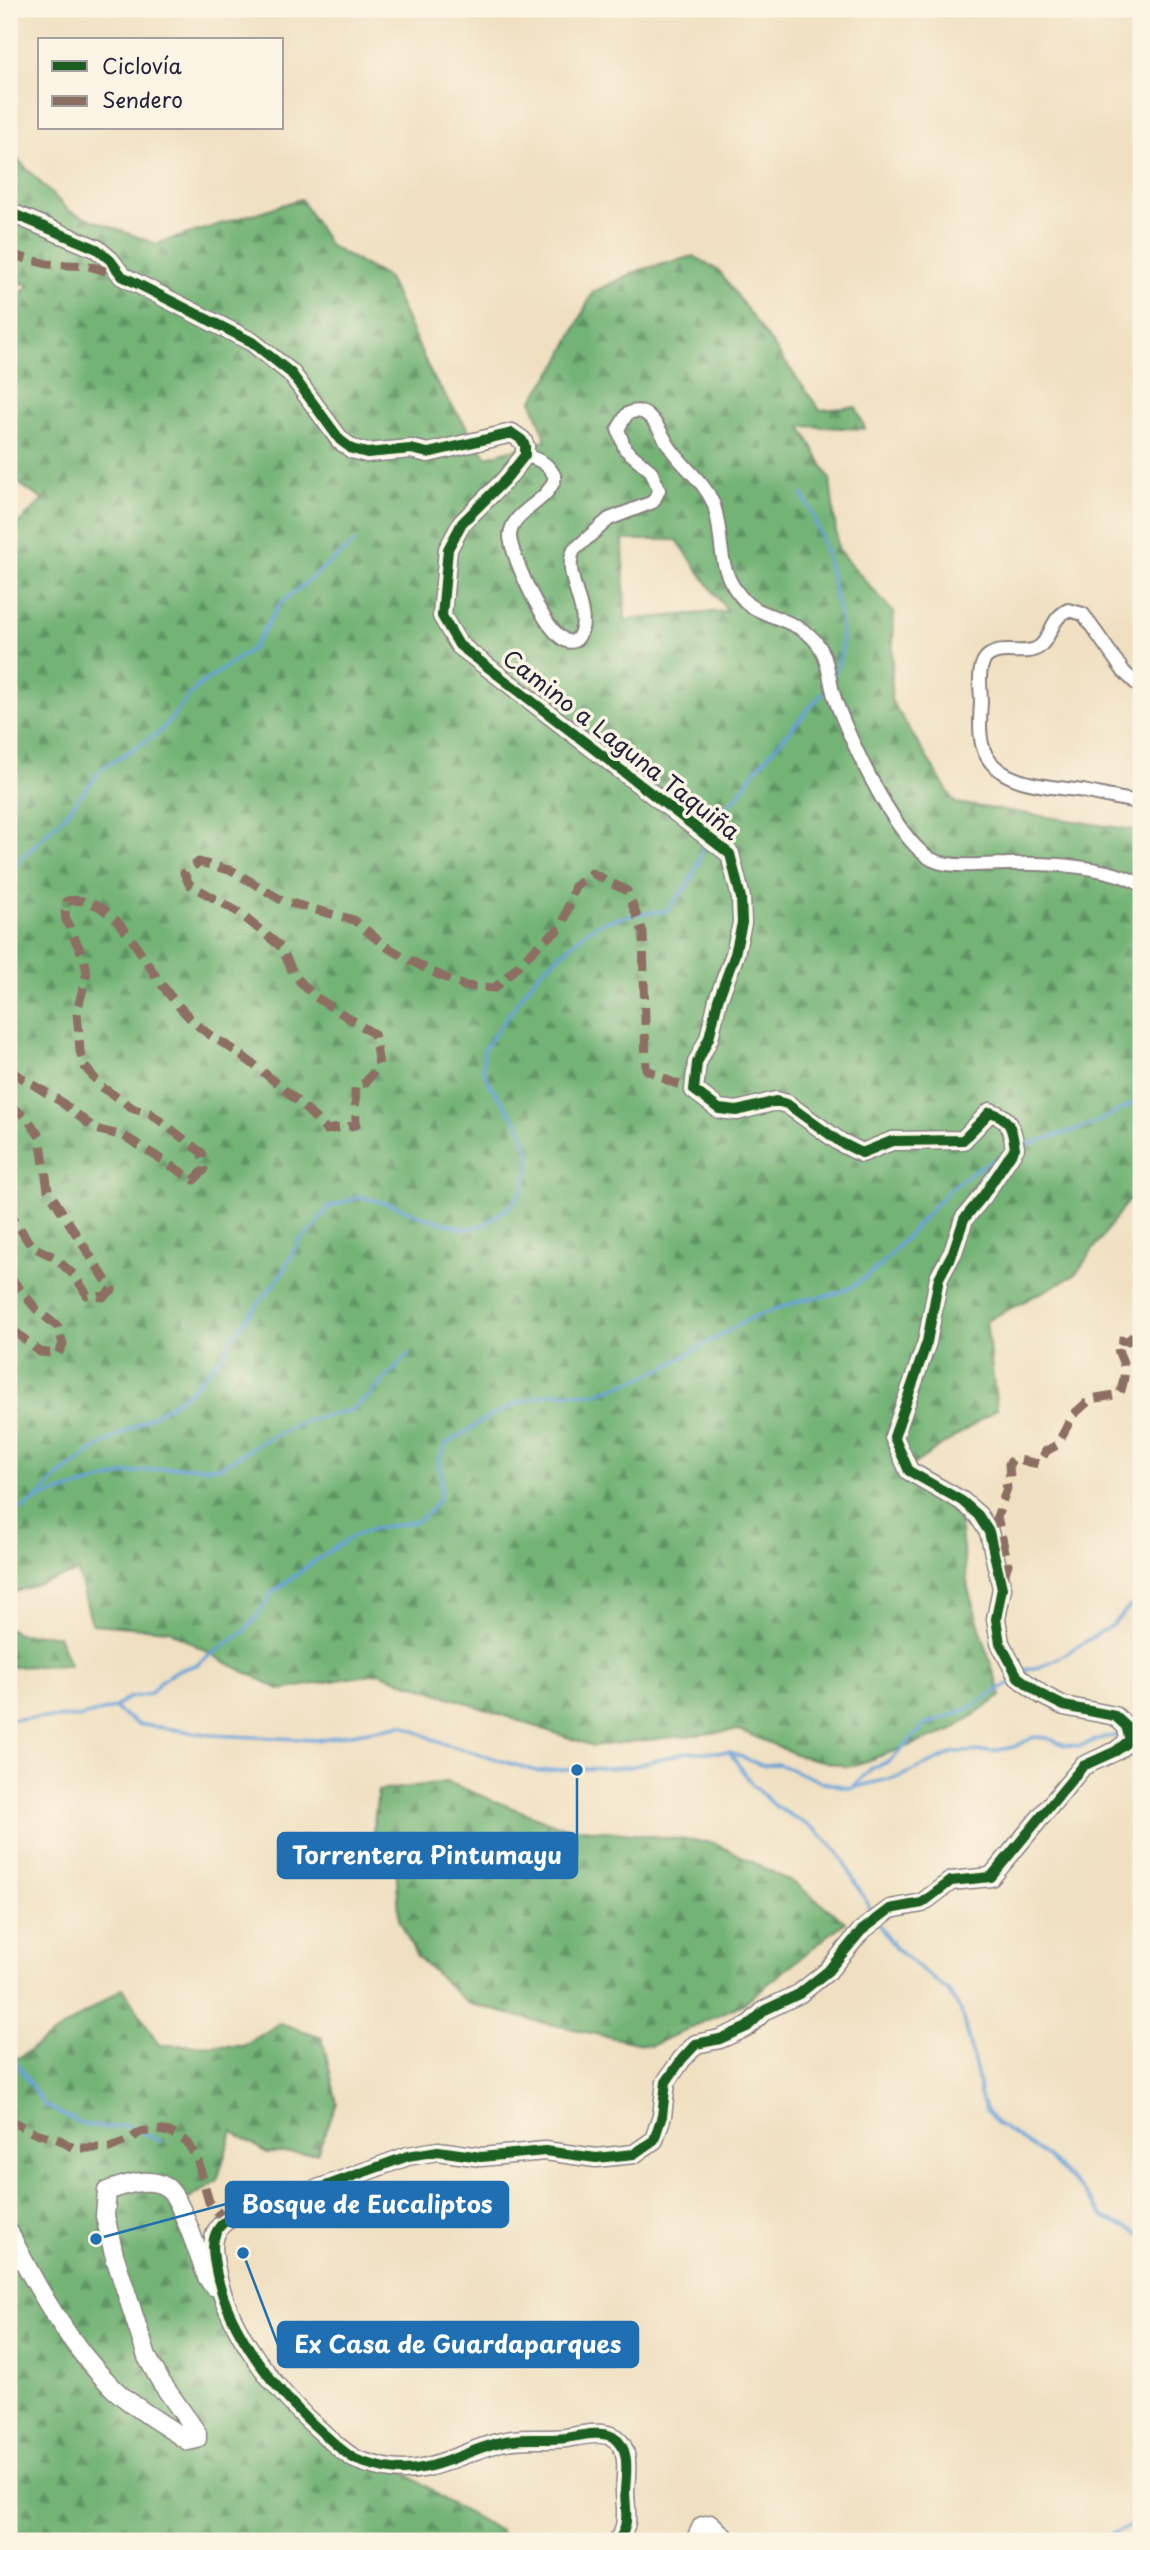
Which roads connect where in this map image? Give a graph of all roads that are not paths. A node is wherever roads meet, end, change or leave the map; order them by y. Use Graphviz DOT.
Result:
graph roads {
  1 [pos="9,212"];
  2 [pos="525,455"];
  3 [pos="1141,688"];
  4 [pos="1141,802"];
  5 [pos="1141,885"];
  6 [pos="9,2232"];
  7 [pos="219,2289"];
  8 [pos="617,2541"];
  9 [pos="695,2541"];
  10 [pos="728,2541"];
  1 -- 2 [label="street"];
  2 -- 5 [label="street"];
  2 -- 7 [label="street, Camino a Laguna Taquiña"];
  3 -- 4 [label="street"];
  6 -- 7 [label="street"];
  7 -- 8 [label="street, Camino a Laguna Taquiña"];
  9 -- 10 [label="street"];
}
